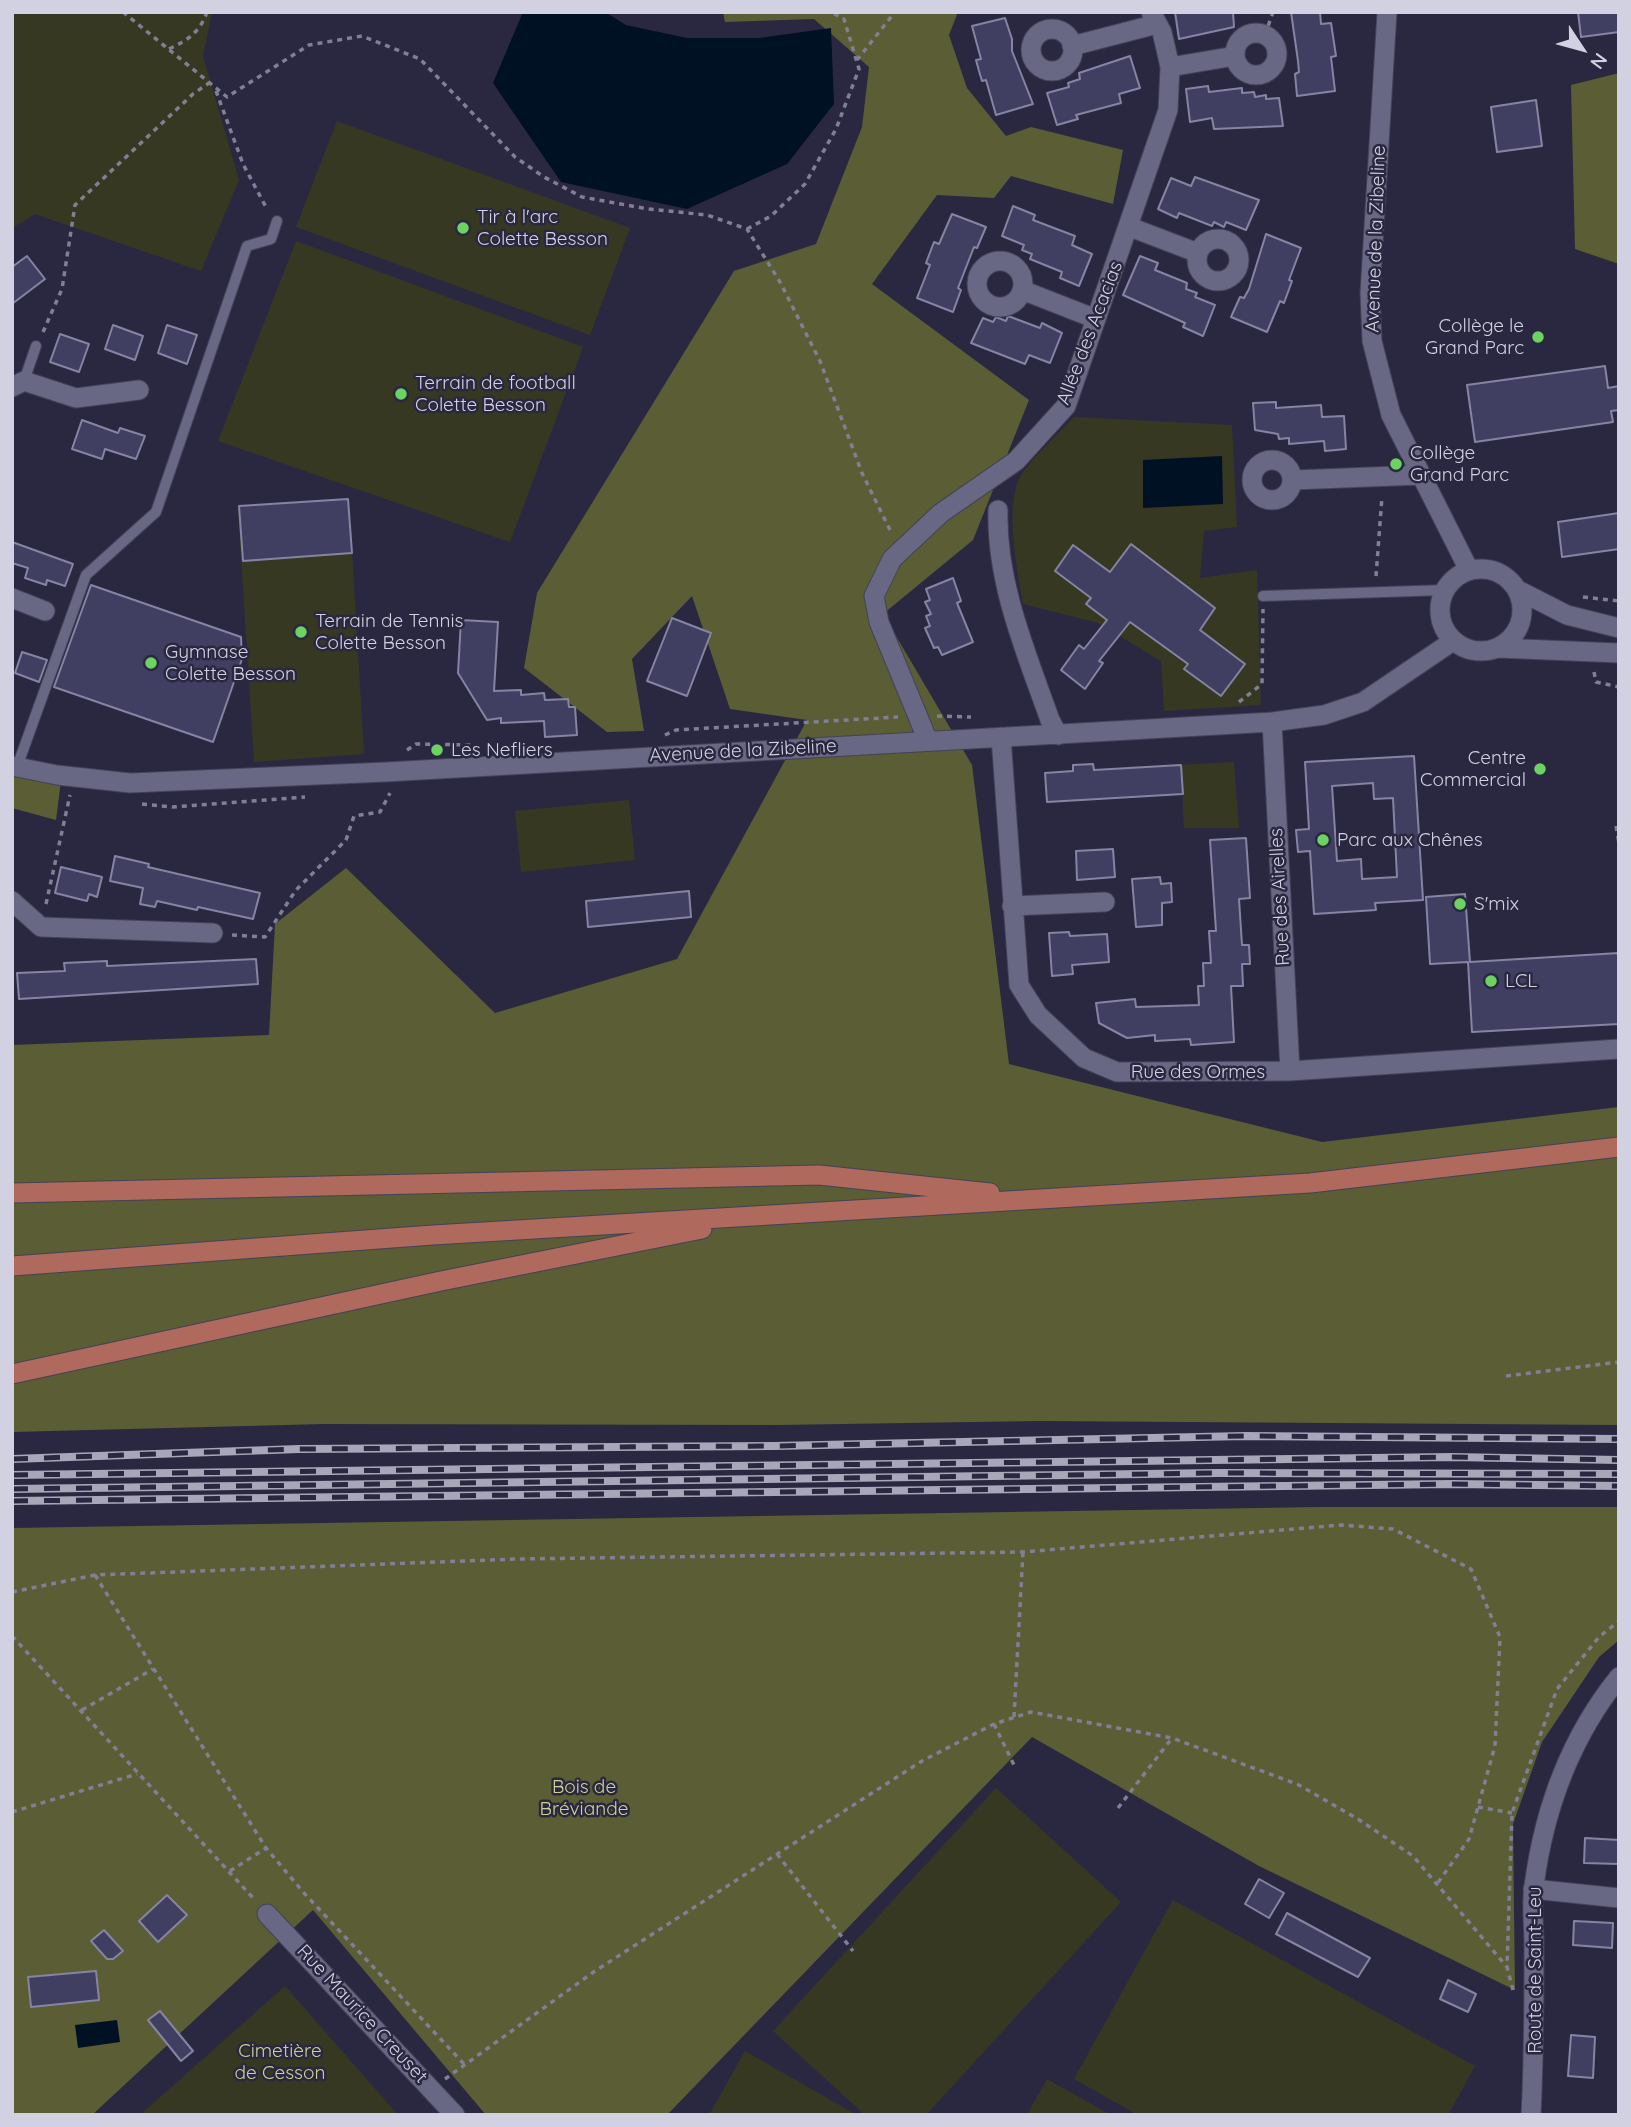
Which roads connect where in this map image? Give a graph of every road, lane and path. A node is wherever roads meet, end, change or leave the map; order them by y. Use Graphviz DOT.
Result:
graph roads {
  1 [pos="123,12"];
  2 [pos="207,12"];
  3 [pos="831,12"];
  4 [pos="895,12"];
  5 [pos="1273,12"];
  6 [pos="1387,12"];
  7 [pos="1154,18"];
  8 [pos="1265,35"];
  9 [pos="1072,46"];
  10 [pos="169,49"];
  11 [pos="1235,55"];
  12 [pos="857,61"];
  13 [pos="1170,67"];
  14 [pos="209,83"];
  15 [pos="216,89"];
  16 [pos="277,222"];
  17 [pos="1130,227"];
  18 [pos="747,229"];
  19 [pos="1198,253"];
  20 [pos="1022,290"];
  21 [pos="1096,319"];
  22 [pos="36,346"];
  23 [pos="18,384"];
  24 [pos="139,390"];
  25 [pos="1420,475"];
  26 [pos="1293,480"];
  27 [pos="998,510"];
  28 [pos="900,551"];
  29 [pos="1469,570"];
  30 [pos="1445,590"];
  31 [pos="1518,590"];
  32 [pos="1263,596"];
  33 [pos="12,598"];
  34 [pos="45,611"];
  35 [pos="1619,628"];
  36 [pos="1453,641"];
  37 [pos="1498,648"];
  38 [pos="1619,653"];
  39 [pos="1594,670"];
  40 [pos="1619,687"];
  41 [pos="1235,706"];
  42 [pos="1272,722"];
  43 [pos="1058,735"];
  44 [pos="1001,737"];
  45 [pos="928,741"];
  46 [pos="15,767"];
  47 [pos="393,788"];
  48 [pos="70,795"];
  49 [pos="1616,826"];
  50 [pos="1619,843"];
  51 [pos="12,901"];
  52 [pos="1105,902"];
  53 [pos="1012,906"];
  54 [pos="41,927"];
  55 [pos="213,933"];
  56 [pos="1619,1049"];
  57 [pos="1290,1071"];
  58 [pos="1619,1147"];
  59 [pos="12,1193"];
  60 [pos="1046,1199"];
  61 [pos="772,1215"];
  62 [pos="12,1266"];
  63 [pos="1619,1362"];
  64 [pos="12,1374"];
  65 [pos="1506,1376"];
  66 [pos="1023,1552"];
  67 [pos="95,1575"];
  68 [pos="12,1592"];
  69 [pos="12,1636"];
  70 [pos="154,1668"];
  71 [pos="1619,1677"];
  72 [pos="82,1710"];
  73 [pos="1014,1717"];
  74 [pos="994,1724"];
  75 [pos="1172,1738"];
  76 [pos="1014,1765"];
  77 [pos="138,1773"];
  78 [pos="1478,1807"];
  79 [pos="1118,1808"];
  80 [pos="12,1812"];
  81 [pos="1512,1813"];
  82 [pos="267,1848"];
  83 [pos="777,1854"];
  84 [pos="230,1871"];
  85 [pos="1437,1884"];
  86 [pos="1533,1889"];
  87 [pos="1619,1898"];
  88 [pos="267,1914"];
  89 [pos="853,1951"];
  90 [pos="1507,1967"];
  91 [pos="464,2064"];
  92 [pos="432,2088"];
  93 [pos="455,2115"];
  94 [pos="1531,2115"];
  1 -- 10 [label="path"];
  2 -- 10 [label="path"];
  3 -- 12 [label="path"];
  4 -- 12 [label="path"];
  5 -- 8 [label="path"];
  6 -- 25 [label="street, Avenue de la Zibeline"];
  7 -- 9 [label="street"];
  7 -- 13 [label="street, Allée des Acacias"];
  8 -- 11 [label="street"];
  8 -- 11 [label="street"];
  10 -- 14 [label="path"];
  11 -- 13 [label="street"];
  12 -- 18 [label="path"];
  13 -- 17 [label="street, Allée des Acacias"];
  14 -- 15 [label="path"];
  14 -- 22 [label="path"];
  15 -- 16 [label="path"];
  15 -- 18 [label="path"];
  16 -- 46 [label="lane"];
  17 -- 19 [label="street"];
  17 -- 21 [label="street, Allée des Acacias"];
  18 -- 28 [label="path"];
  20 -- 21 [label="street"];
  21 -- 28 [label="street, Allée des Acacias"];
  22 -- 23 [label="lane"];
  23 -- 24 [label="street"];
  25 -- 26 [label="street"];
  25 -- 29 [label="street, Avenue de la Zibeline"];
  27 -- 43 [label="street"];
  28 -- 45 [label="street, Allée des Acacias"];
  29 -- 30 [label="street"];
  29 -- 31 [label="street"];
  30 -- 32 [label="lane"];
  30 -- 36 [label="street"];
  31 -- 35 [label="street"];
  31 -- 37 [label="street"];
  32 -- 41 [label="path"];
  33 -- 34 [label="street"];
  36 -- 37 [label="street"];
  36 -- 42 [label="street, Avenue de la Zibeline"];
  37 -- 38 [label="street"];
  39 -- 40 [label="path"];
  42 -- 43 [label="street, Avenue de la Zibeline"];
  42 -- 57 [label="street, Rue des Airelles"];
  43 -- 44 [label="street, Avenue de la Zibeline"];
  44 -- 45 [label="street, Avenue de la Zibeline"];
  44 -- 53 [label="street, Rue des Ormes"];
  45 -- 46 [label="street, Avenue de la Zibeline"];
  47 -- 55 [label="path"];
  48 -- 54 [label="path"];
  49 -- 50 [label="path"];
  51 -- 54 [label="street"];
  52 -- 53 [label="street"];
  53 -- 57 [label="street, Rue des Ormes"];
  54 -- 55 [label="street"];
  56 -- 57 [label="street, Rue des Ormes"];
  58 -- 60 [label="main road"];
  59 -- 60 [label="main road"];
  60 -- 61 [label="main road"];
  61 -- 62 [label="main road"];
  61 -- 64 [label="main road"];
  63 -- 65 [label="path"];
  66 -- 67 [label="path"];
  66 -- 73 [label="path"];
  66 -- 78 [label="path"];
  67 -- 68 [label="path"];
  67 -- 70 [label="path"];
  69 -- 72 [label="path"];
  70 -- 72 [label="path"];
  70 -- 82 [label="path"];
  71 -- 86 [label="street, Route de Saint-Leu"];
  72 -- 77 [label="path"];
  73 -- 74 [label="path"];
  73 -- 75 [label="path"];
  74 -- 76 [label="path"];
  74 -- 83 [label="path"];
  75 -- 79 [label="path"];
  75 -- 85 [label="path"];
  77 -- 80 [label="path"];
  77 -- 84 [label="path"];
  78 -- 81 [label="path"];
  78 -- 85 [label="path"];
  82 -- 84 [label="path"];
  82 -- 91 [label="path"];
  83 -- 89 [label="path"];
  83 -- 91 [label="path"];
  84 -- 88 [label="path"];
  85 -- 90 [label="path"];
  86 -- 87 [label="street"];
  86 -- 94 [label="street, Route de Saint-Leu"];
  88 -- 92 [label="street, Rue Maurice Creuset"];
  91 -- 92 [label="path"];
  92 -- 93 [label="street, Rue Maurice Creuset"];
}
